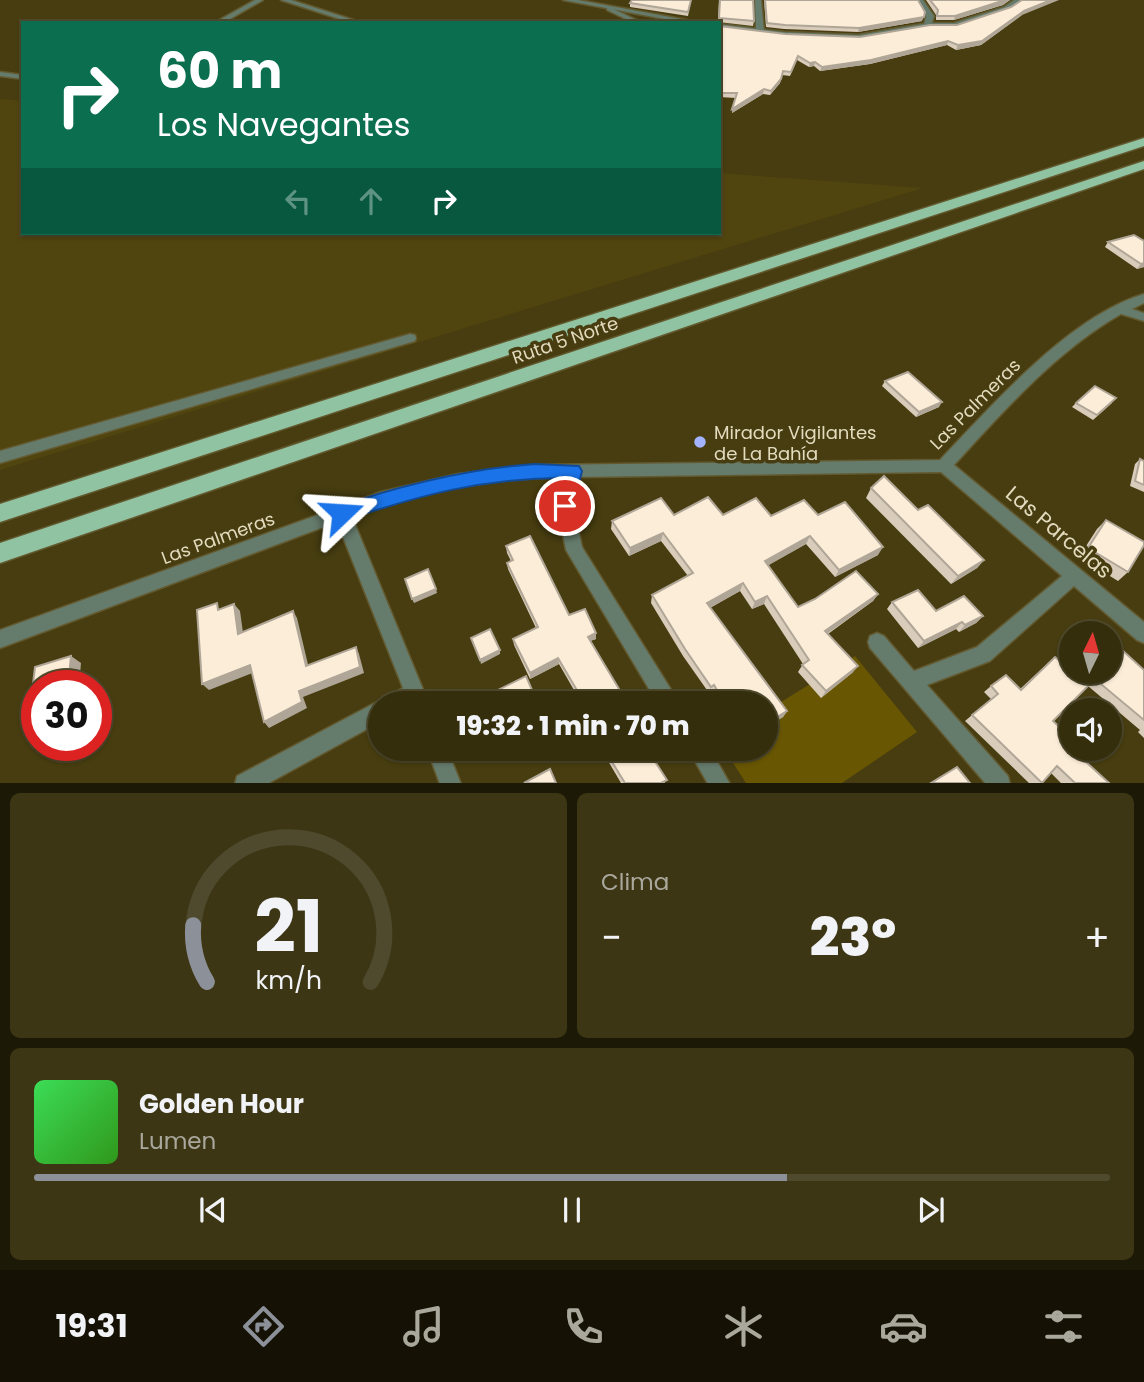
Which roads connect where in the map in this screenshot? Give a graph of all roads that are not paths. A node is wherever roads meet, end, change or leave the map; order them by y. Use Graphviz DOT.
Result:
graph roads {
  1 [pos="260,0"];
  2 [pos="284,0"];
  3 [pos="566,0"];
  4 [pos="758,0"];
  5 [pos="920,0"];
  6 [pos="1019,0"];
  7 [pos="609,9"];
  8 [pos="221,21"];
  9 [pos="353,21"];
  10 [pos="636,21"];
  11 [pos="687,21"];
  12 [pos="928,25"];
  13 [pos="721,27"];
  14 [pos="760,32"];
  15 [pos="0,74"];
  16 [pos="21,77"];
  17 [pos="1144,142"];
  18 [pos="1144,165"];
  19 [pos="1144,298"];
  20 [pos="1118,309"];
  21 [pos="1144,317"];
  22 [pos="410,338"];
  23 [pos="0,457"];
  24 [pos="944,466"];
  25 [pos="573,471"];
  26 [pos="0,513"];
  27 [pos="342,513"];
  28 [pos="0,553"];
  29 [pos="1075,575"];
  30 [pos="1144,634"];
  31 [pos="0,639"];
  32 [pos="877,642"];
  33 [pos="912,682"];
  34 [pos="413,691"];
  35 [pos="662,691"];
  36 [pos="368,717"];
  37 [pos="442,761"];
  38 [pos="706,761"];
  39 [pos="245,783"];
  40 [pos="451,783"];
  41 [pos="720,783"];
  42 [pos="1000,783"];
  1 -- 8 [label="street"];
  2 -- 9 [label="street"];
  3 -- 7 [label="street"];
  4 -- 14 [label="street"];
  5 -- 12 [label="street"];
  6 -- 12 [label="street"];
  7 -- 10 [label="street"];
  7 -- 11 [label="street"];
  12 -- 14 [label="street"];
  13 -- 14 [label="street"];
  15 -- 16 [label="street"];
  17 -- 26 [label="highway, Ruta 5 Norte"];
  18 -- 28 [label="highway, Ruta 5 Norte"];
  19 -- 20 [label="street, Las Palmeras"];
  20 -- 21 [label="street"];
  20 -- 24 [label="street, Las Palmeras"];
  22 -- 23 [label="street"];
  24 -- 25 [label="street, Las Palmeras"];
  24 -- 29 [label="street, Las Parcelas"];
  25 -- 27 [label="street, Las Palmeras"];
  25 -- 35 [label="street"];
  27 -- 31 [label="street, Las Palmeras"];
  27 -- 34 [label="street"];
  29 -- 30 [label="street, Las Parcelas"];
  29 -- 33 [label="street"];
  32 -- 33 [label="street"];
  33 -- 42 [label="street"];
  36 -- 39 [label="street"];
  37 -- 40 [label="street"];
  38 -- 41 [label="street"];
}
